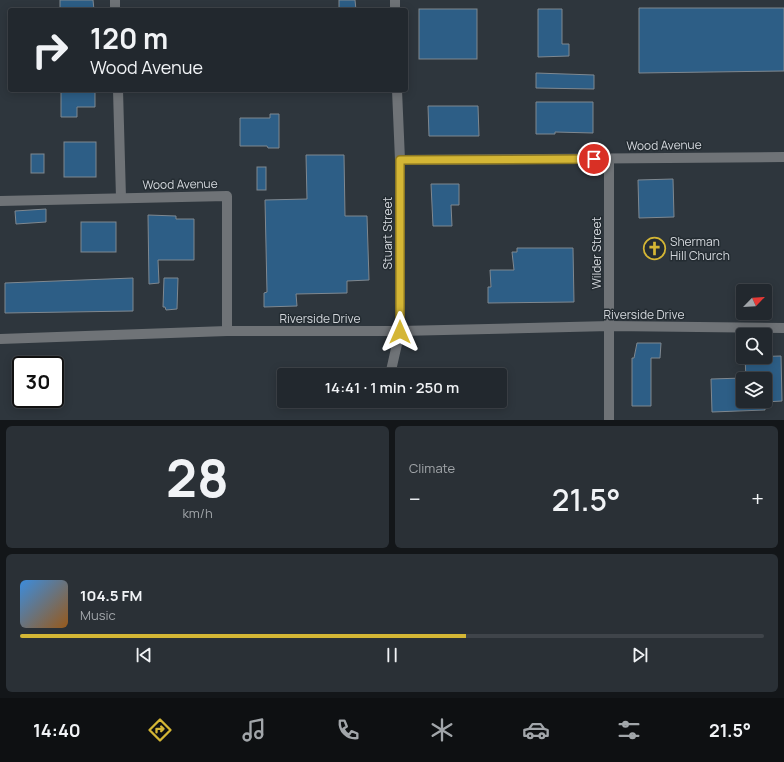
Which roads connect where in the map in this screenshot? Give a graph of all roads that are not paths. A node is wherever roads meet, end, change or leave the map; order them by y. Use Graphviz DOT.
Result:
graph roads {
  1 [pos="118,92"];
  2 [pos="398,92"];
  3 [pos="784,157"];
  4 [pos="609,159"];
  5 [pos="400,160"];
  6 [pos="121,198"];
  7 [pos="0,201"];
  8 [pos="610,326"];
  9 [pos="784,328"];
  10 [pos="227,331"];
  11 [pos="400,332"];
  12 [pos="0,339"];
  13 [pos="392,368"];
  14 [pos="609,420"];
  1 -- 6 [label="street"];
  2 -- 5 [label="street, Stuart Street"];
  3 -- 4 [label="street, Wood Avenue"];
  4 -- 5 [label="street, Wood Avenue"];
  4 -- 8 [label="street, Wilder Street"];
  5 -- 11 [label="street, Stuart Street"];
  6 -- 7 [label="street, Wood Avenue"];
  6 -- 10 [label="street, Wood Avenue"];
  8 -- 9 [label="street, Riverside Drive"];
  8 -- 11 [label="street, Riverside Drive"];
  8 -- 14 [label="street, Wilder Street"];
  10 -- 11 [label="street, Riverside Drive"];
  10 -- 12 [label="street, Riverside Drive"];
  11 -- 13 [label="street, Stuart Street"];
}
